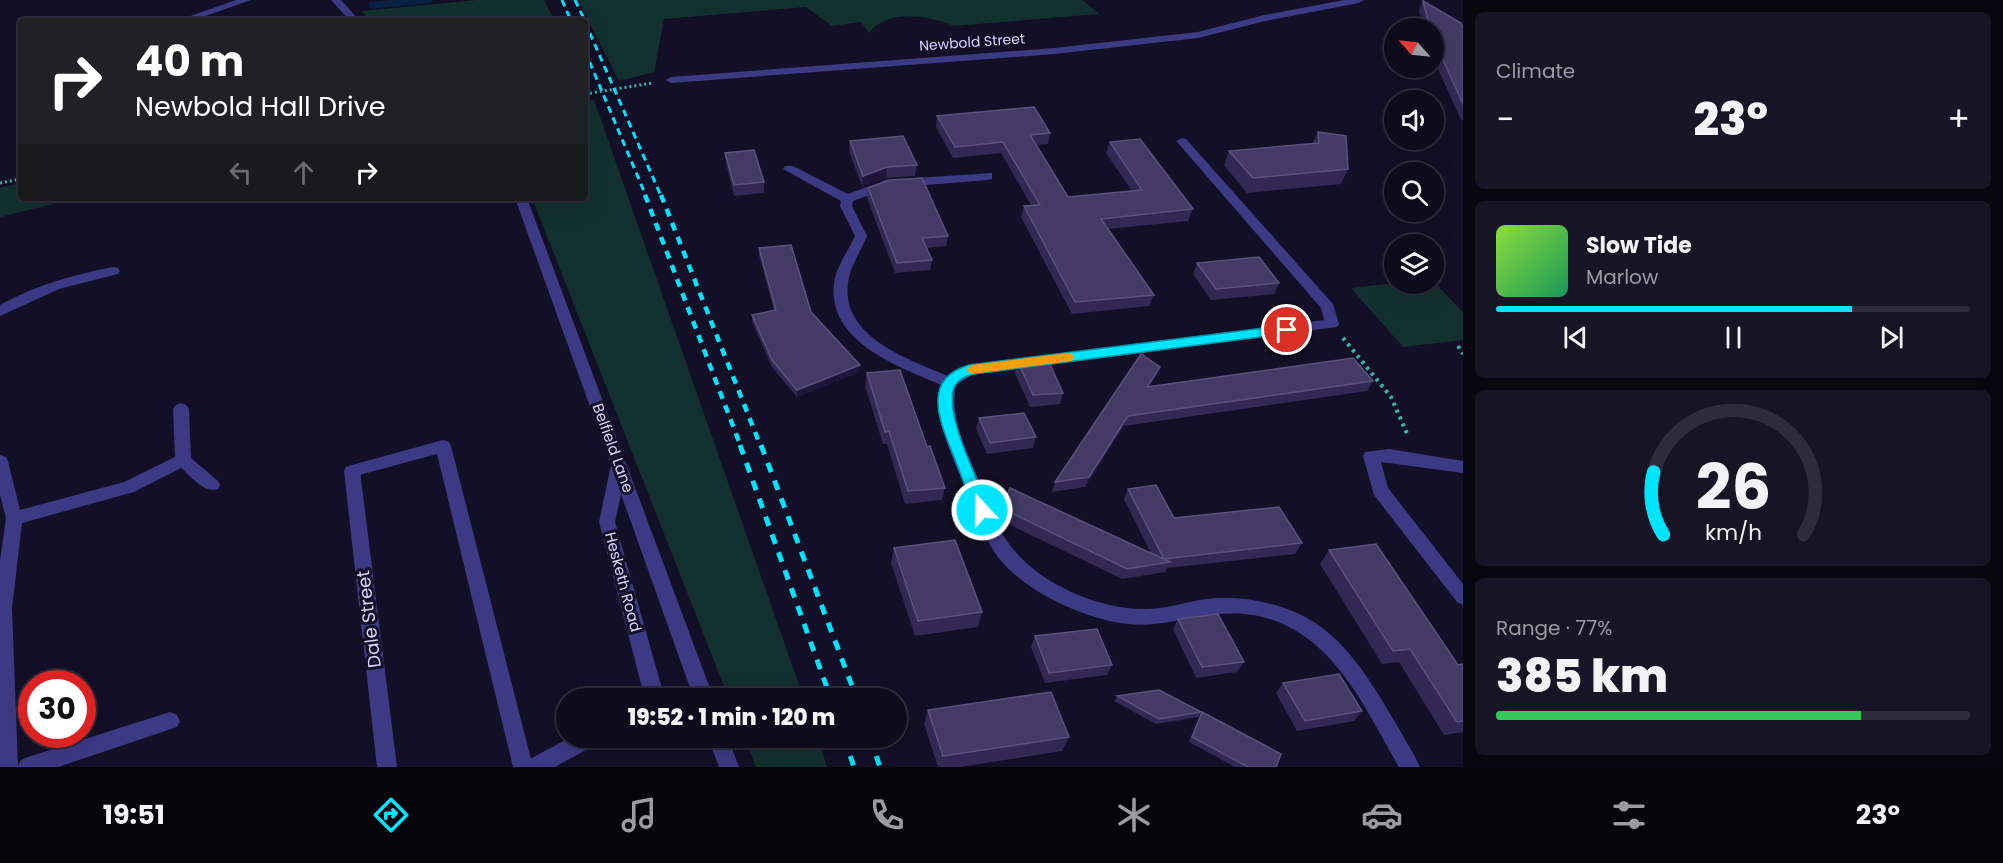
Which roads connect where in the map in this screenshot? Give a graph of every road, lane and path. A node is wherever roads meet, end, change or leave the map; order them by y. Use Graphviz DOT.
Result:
graph roads {
  1 [pos="246,0"];
  2 [pos="336,0"];
  3 [pos="1359,0"];
  4 [pos="190,18"];
  5 [pos="351,18"];
  6 [pos="671,80"];
  7 [pos="588,94"];
  8 [pos="1182,141"];
  9 [pos="789,169"];
  10 [pos="988,176"];
  11 [pos="18,180"];
  12 [pos="0,183"];
  13 [pos="847,199"];
  14 [pos="522,201"];
  15 [pos="113,271"];
  16 [pos="0,311"];
  17 [pos="1332,324"];
  18 [pos="1458,346"];
  19 [pos="1463,354"];
  20 [pos="949,382"];
  21 [pos="181,409"];
  22 [pos="1417,459"];
  23 [pos="183,460"];
  24 [pos="0,461"];
  25 [pos="619,463"];
  26 [pos="1463,467"];
  27 [pos="212,485"];
  28 [pos="14,518"];
  29 [pos="1463,597"];
  30 [pos="652,688"];
  31 [pos="700,688"];
  32 [pos="170,721"];
  33 [pos="570,748"];
  34 [pos="722,748"];
  35 [pos="8,767"];
  36 [pos="28,767"];
  37 [pos="387,767"];
  38 [pos="523,767"];
  39 [pos="535,767"];
  40 [pos="729,767"];
  41 [pos="1410,767"];
  1 -- 4 [label="street"];
  2 -- 5 [label="street"];
  3 -- 6 [label="street, Newbold Street"];
  6 -- 7 [label="path"];
  8 -- 17 [label="street"];
  9 -- 13 [label="street"];
  10 -- 13 [label="street"];
  11 -- 12 [label="path"];
  13 -- 20 [label="street"];
  14 -- 25 [label="street, Belfield Lane"];
  15 -- 16 [label="street"];
  17 -- 20 [label="street"];
  17 -- 22 [label="path"];
  18 -- 19 [label="path"];
  20 -- 41 [label="street"];
  21 -- 23 [label="street"];
  22 -- 26 [label="street"];
  22 -- 29 [label="street"];
  23 -- 27 [label="street"];
  23 -- 28 [label="street"];
  24 -- 28 [label="street"];
  25 -- 30 [label="street, Hesketh Road"];
  25 -- 31 [label="street, Belfield Lane"];
  28 -- 35 [label="street"];
  32 -- 36 [label="street"];
  33 -- 39 [label="street"];
  34 -- 40 [label="street"];
  37 -- 38 [label="street, Dale Street"];
}
